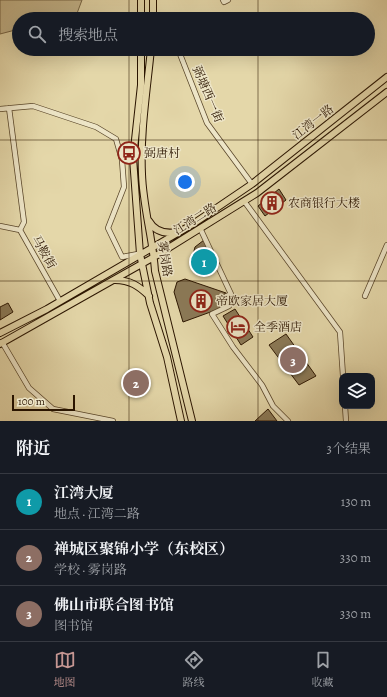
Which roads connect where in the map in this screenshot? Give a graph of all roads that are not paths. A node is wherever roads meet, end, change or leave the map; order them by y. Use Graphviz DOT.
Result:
graph roads {
  1 [pos="141,0"];
  2 [pos="152,0"];
  3 [pos="223,0"];
  4 [pos="228,0"];
  5 [pos="141,12"];
  6 [pos="153,12"];
  7 [pos="141,56"];
  8 [pos="150,56"];
  9 [pos="181,56"];
  10 [pos="387,77"];
  11 [pos="387,92"];
  12 [pos="9,108"];
  13 [pos="0,109"];
  14 [pos="252,184"];
  15 [pos="244,201"];
  16 [pos="147,217"];
  17 [pos="0,226"];
  18 [pos="200,228"];
  19 [pos="20,230"];
  20 [pos="180,231"];
  21 [pos="387,245"];
  22 [pos="153,247"];
  23 [pos="140,254"];
  24 [pos="154,257"];
  25 [pos="141,264"];
  26 [pos="114,280"];
  27 [pos="149,296"];
  28 [pos="365,296"];
  29 [pos="60,301"];
  30 [pos="0,333"];
  31 [pos="1,343"];
  32 [pos="343,373"];
  33 [pos="345,409"];
  34 [pos="113,421"];
  35 [pos="181,421"];
  36 [pos="192,421"];
  37 [pos="288,421"];
  38 [pos="346,421"];
  1 -- 5 [label="main road"];
  2 -- 6 [label="main road"];
  3 -- 4 [label="street"];
  7 -- 23 [label="main road, 雾岗路"];
  8 -- 16 [label="main road, 雾岗路"];
  9 -- 14 [label="street, 弼塘西一街"];
  10 -- 14 [label="main road, 江湾一路"];
  11 -- 15 [label="main road, 江湾二路"];
  12 -- 13 [label="street"];
  12 -- 19 [label="street"];
  12 -- 23 [label="street"];
  14 -- 20 [label="main road, 江湾二路"];
  15 -- 18 [label="main road, 江湾二路"];
  15 -- 32 [label="street"];
  16 -- 20 [label="main road"];
  16 -- 22 [label="main road, 雾岗路"];
  17 -- 19 [label="street, 马鞍街"];
  18 -- 24 [label="main road, 江湾二路"];
  18 -- 37 [label="street"];
  19 -- 29 [label="street, 马鞍街"];
  20 -- 22 [label="main road, 江湾二路"];
  21 -- 28 [label="street"];
  22 -- 23 [label="main road, 江湾二路"];
  22 -- 24 [label="main road, 雾岗路"];
  23 -- 25 [label="main road, 雾岗路"];
  23 -- 29 [label="main road, 江湾二路"];
  24 -- 25 [label="main road, 江湾二路"];
  24 -- 36 [label="main road, 雾岗路"];
  25 -- 26 [label="main road, 江湾二路"];
  25 -- 27 [label="main road, 雾岗路"];
  26 -- 27 [label="main road"];
  26 -- 31 [label="main road, 江湾二路"];
  27 -- 35 [label="main road, 雾岗路"];
  29 -- 30 [label="main road, 江湾二路"];
  31 -- 34 [label="street"];
  33 -- 38 [label="street"];
}
